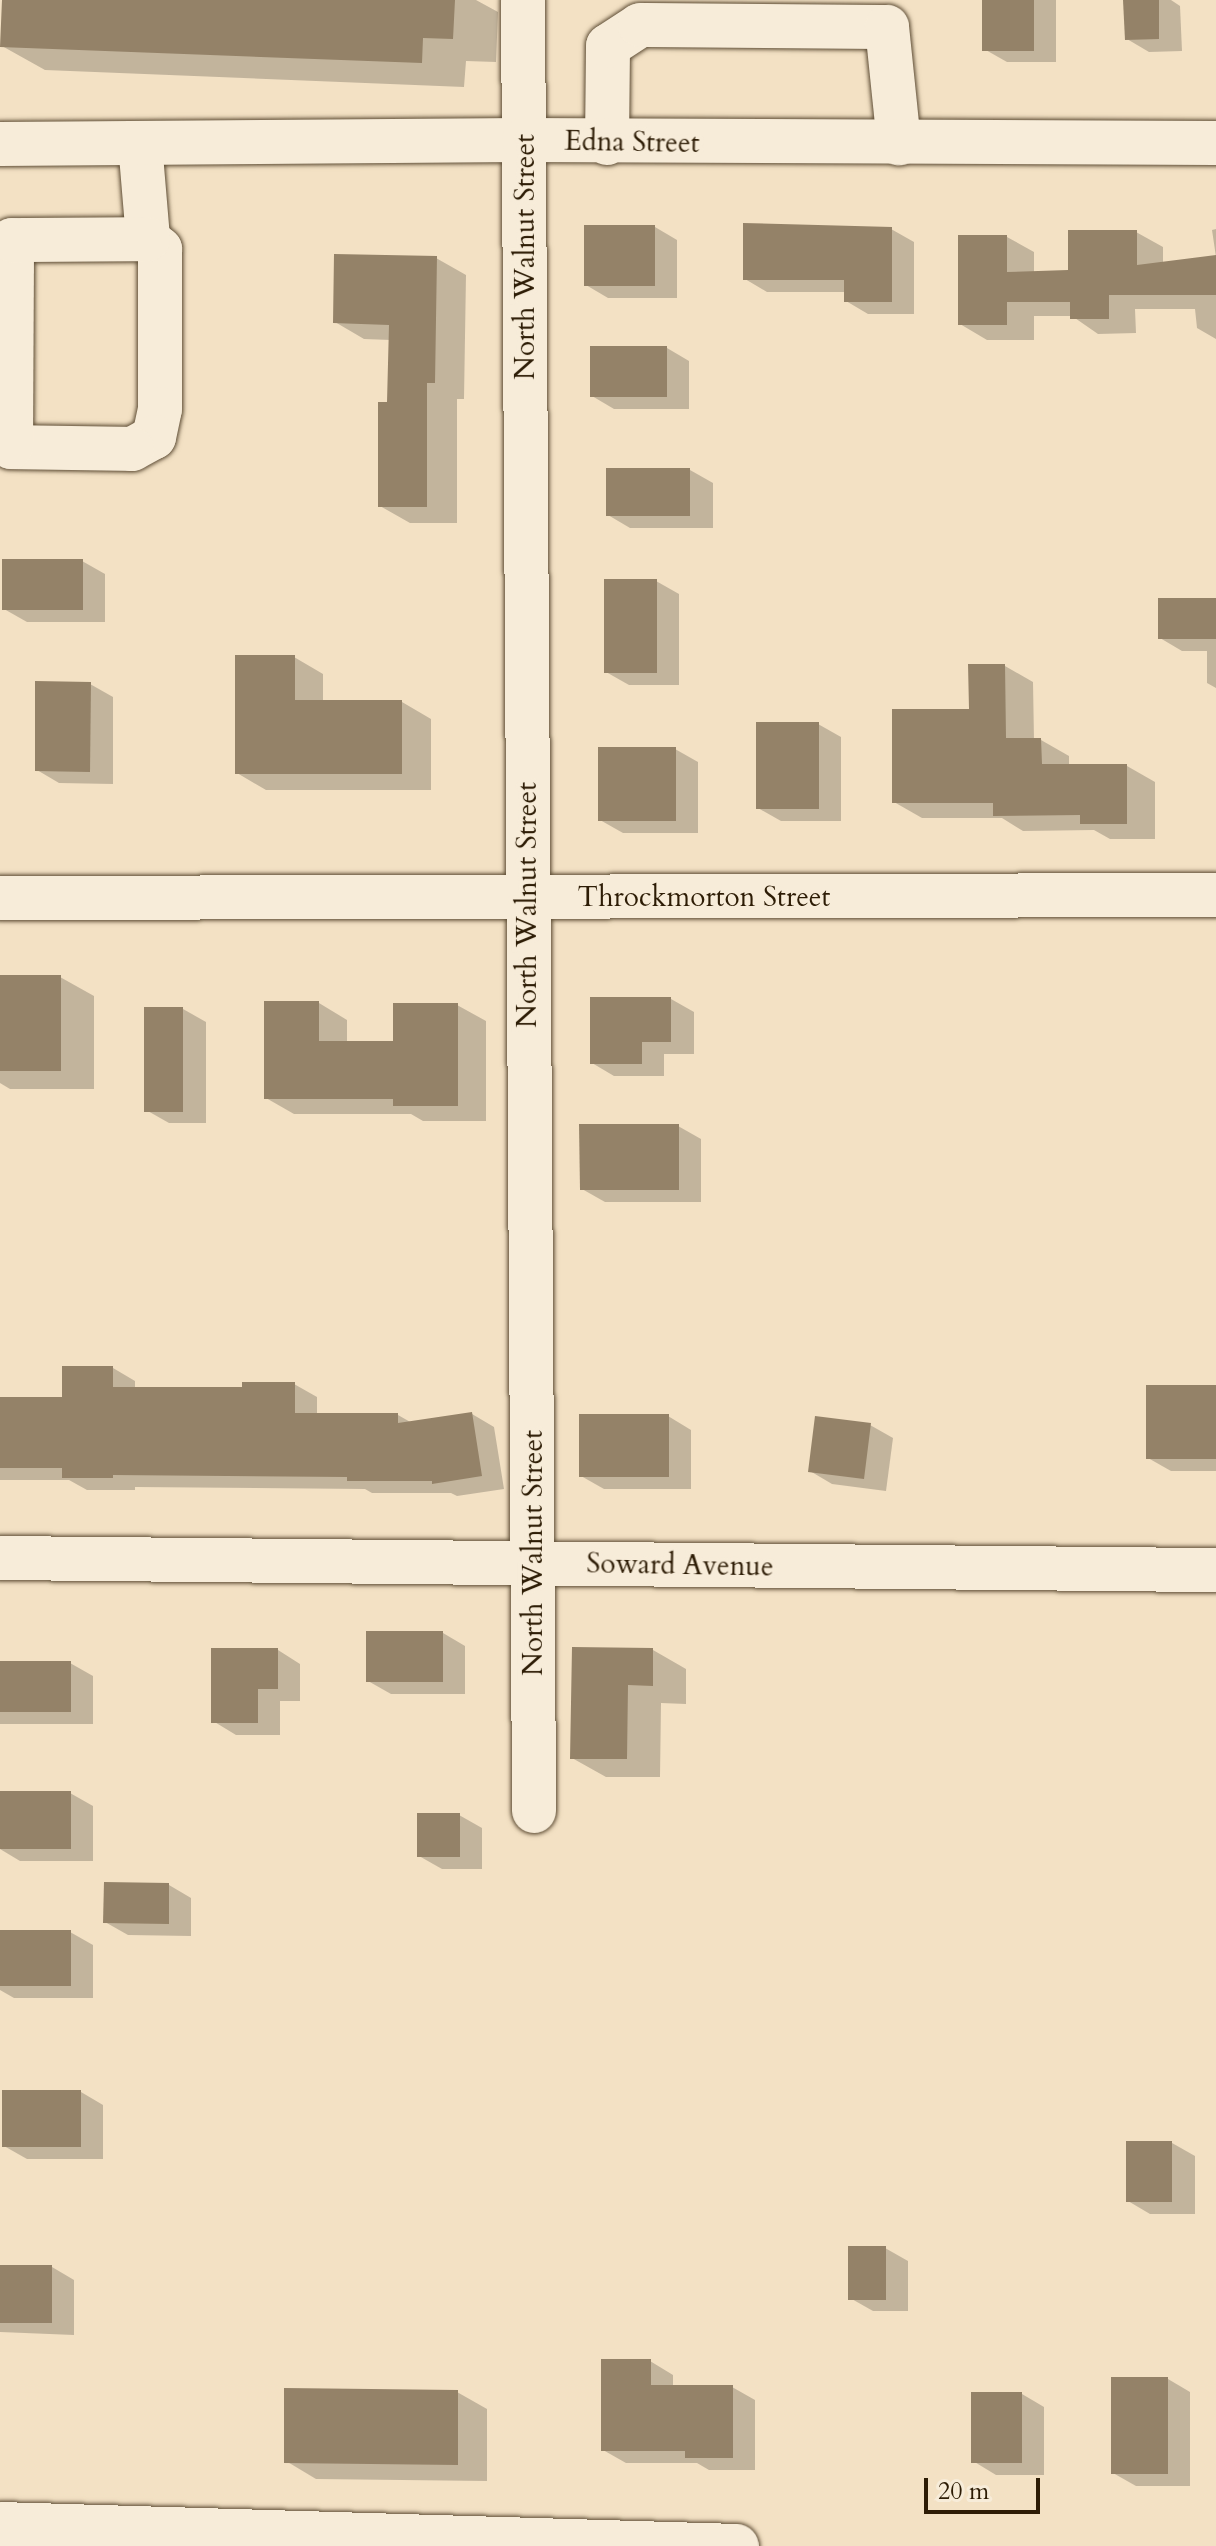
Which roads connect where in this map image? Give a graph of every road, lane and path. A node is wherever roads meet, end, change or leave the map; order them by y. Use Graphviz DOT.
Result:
graph roads {
  1 [pos="523,0"];
  2 [pos="524,140"];
  3 [pos="140,143"];
  4 [pos="607,143"];
  5 [pos="899,143"];
  6 [pos="1216,143"];
  7 [pos="0,144"];
  8 [pos="148,239"];
  9 [pos="6,447"];
  10 [pos="1216,895"];
  11 [pos="0,898"];
  12 [pos="527,898"];
  13 [pos="0,1558"];
  14 [pos="533,1564"];
  15 [pos="1216,1570"];
  16 [pos="534,1811"];
  17 [pos="0,2524"];
  18 [pos="737,2546"];
  1 -- 2 [label="street, North Walnut Street"];
  2 -- 3 [label="street, Edna Street"];
  2 -- 4 [label="street, Edna Street"];
  2 -- 12 [label="street, North Walnut Street"];
  3 -- 7 [label="street, Edna Street"];
  3 -- 8 [label="street"];
  4 -- 5 [label="street, Edna Street"];
  4 -- 5 [label="street"];
  5 -- 6 [label="street, Edna Street"];
  8 -- 9 [label="street"];
  8 -- 9 [label="street"];
  10 -- 12 [label="street, Throckmorton Street"];
  11 -- 12 [label="street, Throckmorton Street"];
  12 -- 14 [label="street, North Walnut Street"];
  13 -- 14 [label="street, Soward Avenue"];
  14 -- 15 [label="street, Soward Avenue"];
  14 -- 16 [label="street, North Walnut Street"];
  17 -- 18 [label="street"];
}
